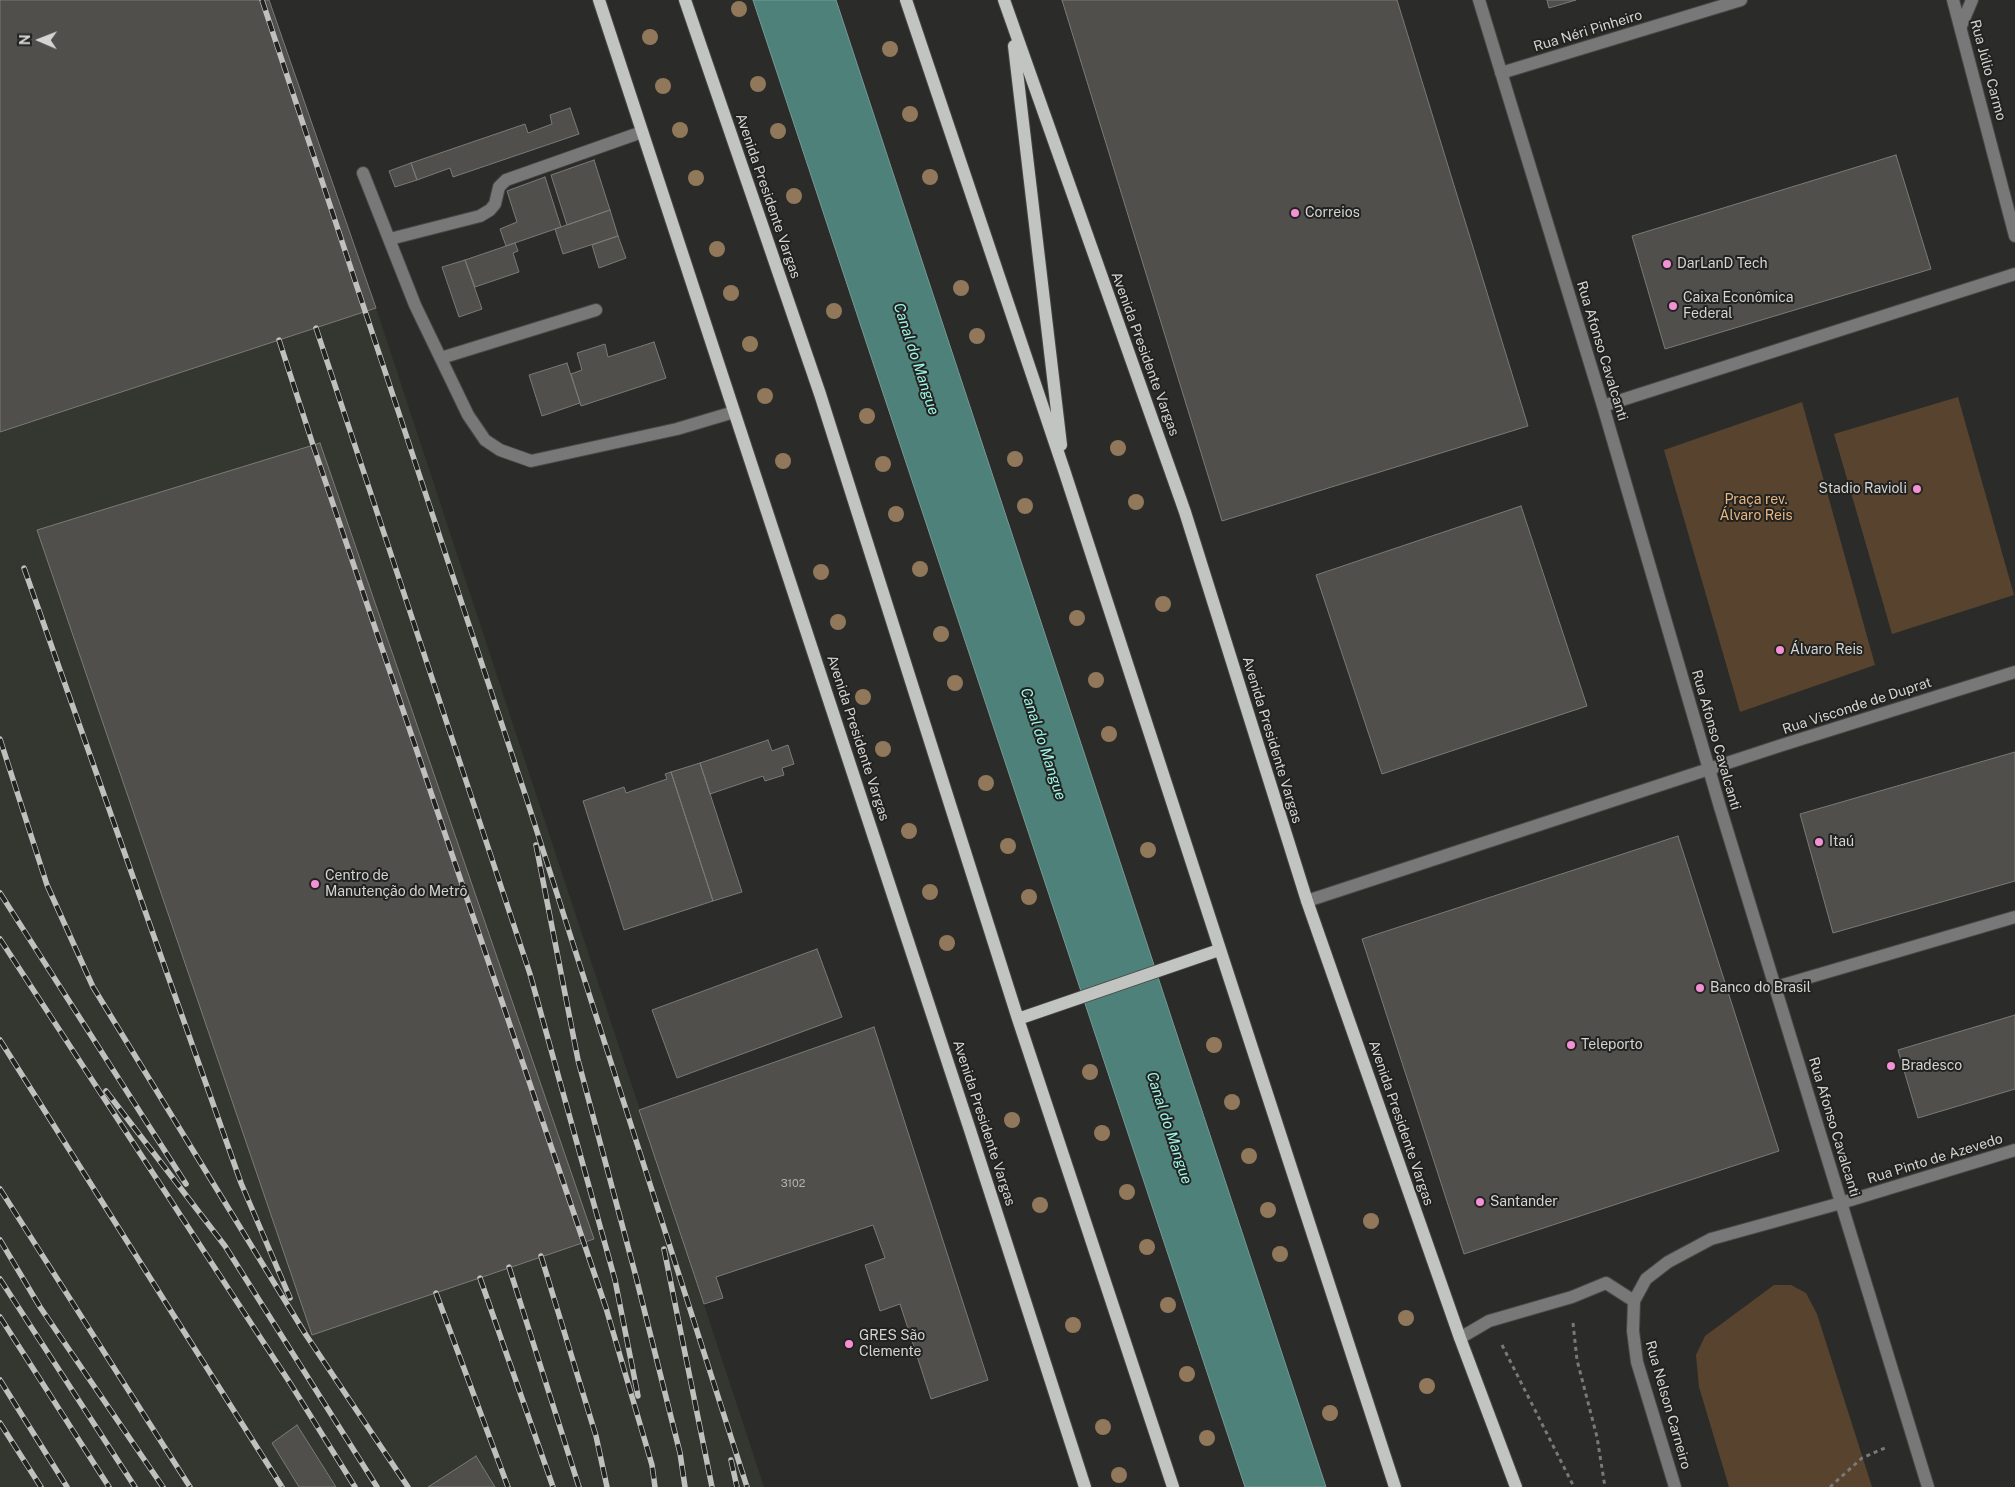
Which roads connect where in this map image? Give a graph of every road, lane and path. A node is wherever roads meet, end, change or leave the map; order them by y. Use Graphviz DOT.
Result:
graph roads {
  1 [pos="599,0"];
  2 [pos="685,0"];
  3 [pos="906,0"];
  4 [pos="1004,0"];
  5 [pos="1479,0"];
  6 [pos="1742,0"];
  7 [pos="1953,0"];
  8 [pos="1972,0"];
  9 [pos="1011,22"];
  10 [pos="1961,26"];
  11 [pos="1500,73"];
  12 [pos="642,132"];
  13 [pos="364,173"];
  14 [pos="2015,236"];
  15 [pos="390,239"];
  16 [pos="2015,274"];
  17 [pos="596,310"];
  18 [pos="441,358"];
  19 [pos="1603,406"];
  20 [pos="734,412"];
  21 [pos="1065,473"];
  22 [pos="2015,672"];
  23 [pos="1709,770"];
  24 [pos="1307,901"];
  25 [pos="2015,918"];
  26 [pos="1219,950"];
  27 [pos="1776,987"];
  28 [pos="1018,1018"];
  29 [pos="2015,1150"];
  30 [pos="1842,1203"];
  31 [pos="1572,1297"];
  32 [pos="1634,1301"];
  33 [pos="1489,1320"];
  34 [pos="1460,1338"];
  35 [pos="1862,1458"];
  36 [pos="1085,1487"];
  37 [pos="1173,1487"];
  38 [pos="1395,1487"];
  39 [pos="1516,1487"];
  40 [pos="1574,1487"];
  41 [pos="1605,1487"];
  42 [pos="1676,1487"];
  43 [pos="1830,1487"];
  44 [pos="1928,1487"];
  1 -- 12 [label="main road, Avenida Presidente Vargas"];
  2 -- 28 [label="main road, Avenida Presidente Vargas"];
  3 -- 21 [label="main road"];
  4 -- 9 [label="main road, Avenida Presidente Vargas"];
  5 -- 11 [label="street, Rua Afonso Cavalcanti"];
  6 -- 11 [label="street, Rua Néri Pinheiro"];
  7 -- 10 [label="street, Rua Júlio Carmo"];
  8 -- 10 [label="street"];
  9 -- 21 [label="main road"];
  9 -- 24 [label="main road, Avenida Presidente Vargas"];
  10 -- 14 [label="street, Rua Júlio Carmo"];
  11 -- 19 [label="street, Rua Afonso Cavalcanti"];
  12 -- 15 [label="street"];
  12 -- 20 [label="main road, Avenida Presidente Vargas"];
  13 -- 15 [label="street"];
  15 -- 18 [label="street"];
  16 -- 19 [label="street"];
  17 -- 18 [label="street"];
  18 -- 20 [label="street"];
  19 -- 23 [label="street, Rua Afonso Cavalcanti"];
  20 -- 36 [label="main road, Avenida Presidente Vargas"];
  21 -- 26 [label="main road"];
  22 -- 23 [label="street, Rua Visconde de Duprat"];
  23 -- 24 [label="street, Rua Visconde de Duprat"];
  23 -- 27 [label="street, Rua Afonso Cavalcanti"];
  24 -- 34 [label="main road, Avenida Presidente Vargas"];
  25 -- 27 [label="street"];
  26 -- 28 [label="main road"];
  26 -- 38 [label="main road"];
  27 -- 30 [label="street, Rua Afonso Cavalcanti"];
  28 -- 37 [label="main road, Avenida Presidente Vargas"];
  29 -- 30 [label="street, Rua Pinto de Azevedo"];
  30 -- 32 [label="street, Rua Pinto de Azevedo"];
  30 -- 44 [label="street, Rua Afonso Cavalcanti"];
  31 -- 32 [label="street"];
  31 -- 33 [label="street"];
  31 -- 41 [label="path"];
  32 -- 42 [label="street, Rua Nelson Carneiro"];
  33 -- 34 [label="street"];
  33 -- 40 [label="path"];
  34 -- 39 [label="main road, Avenida Presidente Vargas"];
  35 -- 43 [label="path"];
}
